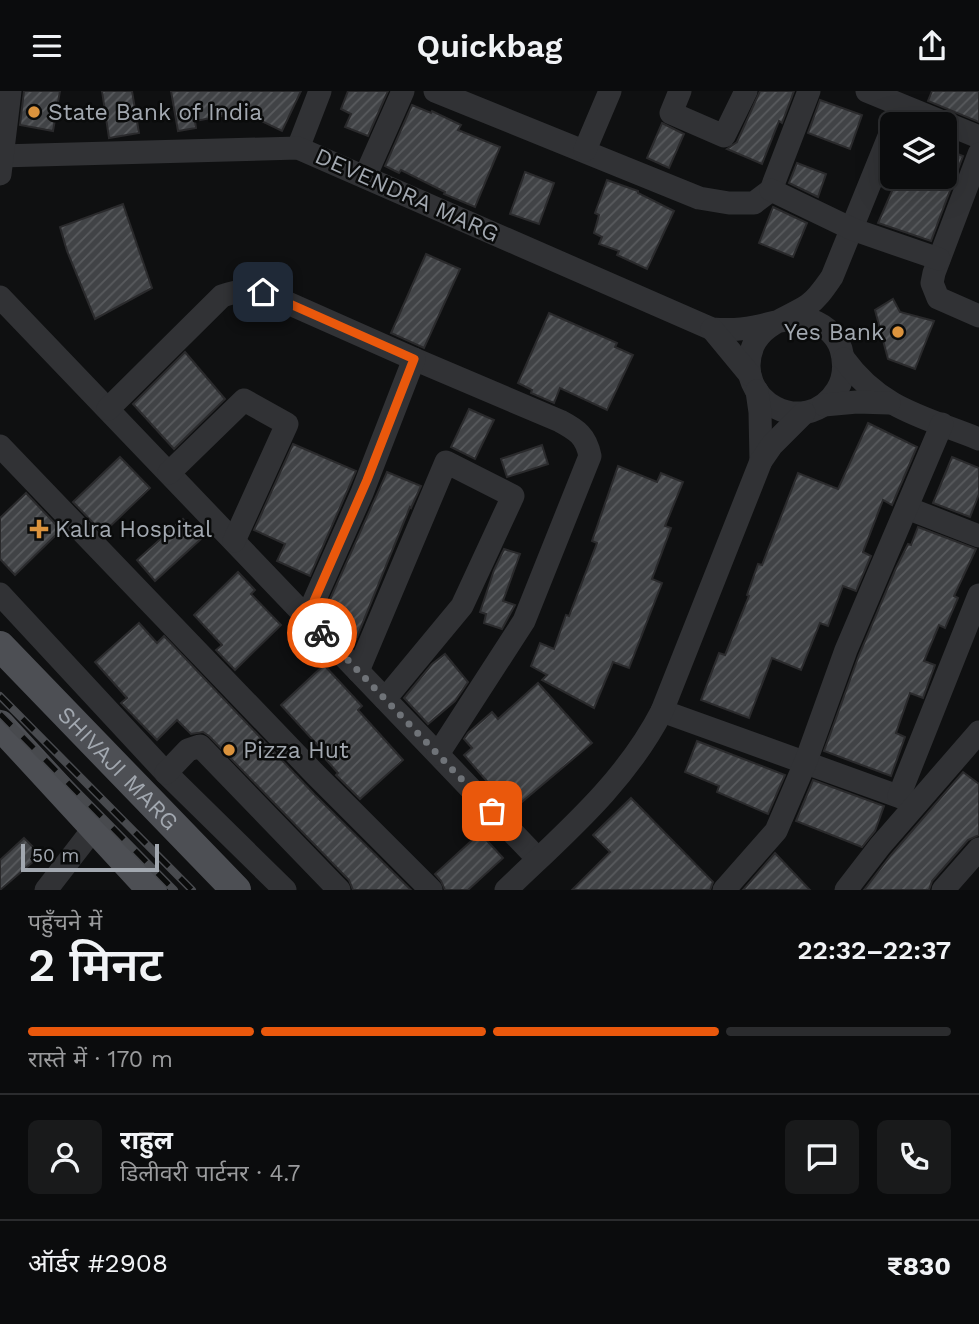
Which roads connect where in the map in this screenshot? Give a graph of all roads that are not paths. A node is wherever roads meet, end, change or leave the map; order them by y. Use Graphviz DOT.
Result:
graph roads {
  1 [pos="10,91"];
  2 [pos="320,91"];
  3 [pos="403,91"];
  4 [pos="435,91"];
  5 [pos="610,91"];
  6 [pos="680,91"];
  7 [pos="746,91"];
  8 [pos="809,91"];
  9 [pos="867,91"];
  10 [pos="898,112"];
  11 [pos="957,130"];
  12 [pos="979,137"];
  13 [pos="298,148"];
  14 [pos="585,150"];
  15 [pos="979,154"];
  16 [pos="880,160"];
  17 [pos="1,162"];
  18 [pos="365,177"];
  19 [pos="771,190"];
  20 [pos="852,229"];
  21 [pos="939,260"];
  22 [pos="832,277"];
  23 [pos="0,297"];
  24 [pos="979,316"];
  25 [pos="776,322"];
  26 [pos="712,329"];
  27 [pos="829,330"];
  28 [pos="414,359"];
  29 [pos="844,359"];
  30 [pos="753,383"];
  31 [pos="889,403"];
  32 [pos="108,409"];
  33 [pos="814,409"];
  34 [pos="942,424"];
  35 [pos="979,439"];
  36 [pos="0,446"];
  37 [pos="761,461"];
  38 [pos="169,473"];
  39 [pos="907,508"];
  40 [pos="979,536"];
  41 [pos="234,541"];
  42 [pos="0,594"];
  43 [pos="979,595"];
  44 [pos="307,617"];
  45 [pos="0,646"];
  46 [pos="358,671"];
  47 [pos="92,692"];
  48 [pos="385,699"];
  49 [pos="63,711"];
  50 [pos="662,711"];
  51 [pos="0,726"];
  52 [pos="979,731"];
  53 [pos="438,754"];
  54 [pos="806,761"];
  55 [pos="166,773"];
  56 [pos="908,799"];
  57 [pos="94,828"];
  58 [pos="979,849"];
  59 [pos="538,859"];
  60 [pos="46,890"];
  61 [pos="152,890"];
  62 [pos="236,890"];
  63 [pos="285,890"];
  64 [pos="339,890"];
  65 [pos="432,890"];
  66 [pos="506,890"];
  67 [pos="724,890"];
  68 [pos="846,890"];
  69 [pos="943,890"];
  1 -- 17 [label="street"];
  2 -- 13 [label="street"];
  3 -- 18 [label="street"];
  4 -- 14 [label="street"];
  5 -- 14 [label="street"];
  6 -- 7 [label="street"];
  8 -- 19 [label="street"];
  9 -- 10 [label="street"];
  11 -- 12 [label="street"];
  13 -- 17 [label="street, DEVENDRA MARG"];
  13 -- 18 [label="street, DEVENDRA MARG"];
  14 -- 19 [label="street"];
  15 -- 21 [label="street"];
  16 -- 20 [label="street"];
  18 -- 26 [label="street, DEVENDRA MARG"];
  19 -- 20 [label="street"];
  20 -- 21 [label="street"];
  20 -- 22 [label="street"];
  21 -- 24 [label="street"];
  22 -- 25 [label="street"];
  22 -- 27 [label="street"];
  23 -- 32 [label="street"];
  25 -- 26 [label="street, DEVENDRA MARG"];
  25 -- 27 [label="street"];
  25 -- 30 [label="street"];
  26 -- 30 [label="street, DEVENDRA MARG"];
  27 -- 29 [label="street"];
  28 -- 32 [label="street"];
  28 -- 44 [label="street"];
  28 -- 53 [label="street"];
  29 -- 31 [label="street"];
  29 -- 33 [label="street"];
  30 -- 33 [label="street"];
  30 -- 37 [label="street"];
  31 -- 33 [label="street"];
  31 -- 34 [label="street"];
  32 -- 38 [label="street"];
  33 -- 37 [label="street"];
  34 -- 35 [label="street"];
  34 -- 39 [label="street"];
  36 -- 65 [label="street"];
  37 -- 50 [label="street"];
  38 -- 41 [label="street"];
  38 -- 41 [label="street"];
  39 -- 40 [label="street"];
  39 -- 54 [label="street"];
  41 -- 44 [label="street"];
  42 -- 47 [label="street"];
  43 -- 56 [label="street"];
  44 -- 46 [label="street"];
  45 -- 49 [label="main road, SHIVAJI MARG"];
  46 -- 48 [label="street"];
  46 -- 48 [label="street"];
  47 -- 49 [label="street"];
  47 -- 55 [label="street"];
  48 -- 53 [label="street"];
  49 -- 62 [label="main road, SHIVAJI MARG"];
  50 -- 54 [label="street"];
  50 -- 59 [label="street"];
  51 -- 57 [label="main road"];
  52 -- 56 [label="street"];
  53 -- 59 [label="street"];
  54 -- 56 [label="street"];
  54 -- 67 [label="street"];
  55 -- 63 [label="street"];
  55 -- 64 [label="street"];
  56 -- 68 [label="street"];
  57 -- 60 [label="street"];
  57 -- 61 [label="main road"];
  58 -- 69 [label="street"];
  59 -- 66 [label="street"];
}
